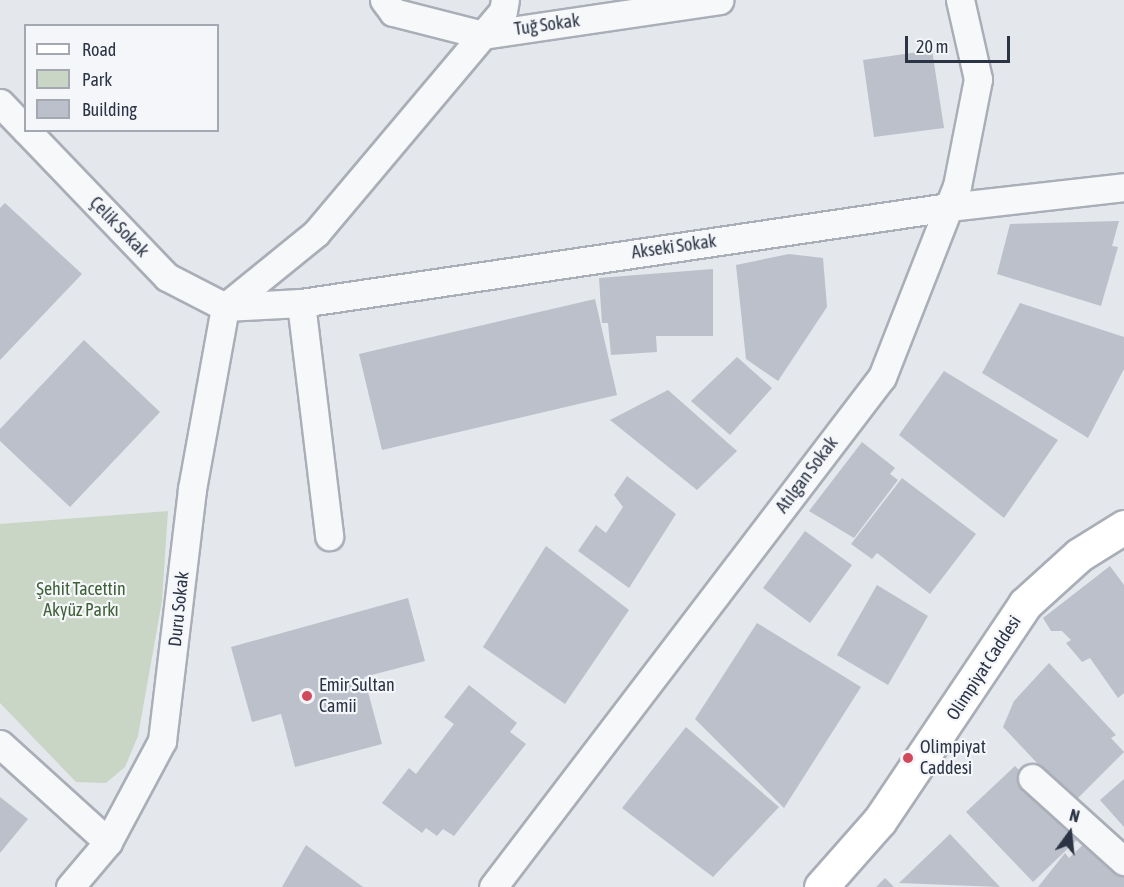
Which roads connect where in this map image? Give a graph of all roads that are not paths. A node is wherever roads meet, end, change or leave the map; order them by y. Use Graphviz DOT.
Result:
graph roads {
  1 [pos="384,0"];
  2 [pos="505,0"];
  3 [pos="719,0"];
  4 [pos="960,0"];
  5 [pos="483,35"];
  6 [pos="0,103"];
  7 [pos="24,128"];
  8 [pos="28,132"];
  9 [pos="1124,187"];
  10 [pos="949,207"];
  11 [pos="301,303"];
  12 [pos="225,307"];
  13 [pos="1124,527"];
  14 [pos="329,536"];
  15 [pos="0,744"];
  16 [pos="1032,778"];
  17 [pos="108,842"];
  18 [pos="1124,861"];
  19 [pos="70,887"];
  20 [pos="493,887"];
  21 [pos="821,887"];
  1 -- 5 [label="street, Tuğ Sokak"];
  2 -- 5 [label="street"];
  3 -- 5 [label="street, Tuğ Sokak"];
  4 -- 10 [label="street, Atılgan Sokak"];
  5 -- 12 [label="street"];
  6 -- 7 [label="street, Çelik Sokak"];
  8 -- 12 [label="street, Çelik Sokak"];
  9 -- 10 [label="street, Akseki Sokak"];
  10 -- 11 [label="street, Akseki Sokak"];
  10 -- 20 [label="street, Atılgan Sokak"];
  11 -- 12 [label="street, Akseki Sokak"];
  11 -- 14 [label="street"];
  12 -- 17 [label="street, Duru Sokak"];
  13 -- 21 [label="main road, Olimpiyat Caddesi"];
  15 -- 17 [label="street"];
  16 -- 18 [label="street"];
  17 -- 19 [label="street, Duru Sokak"];
}
